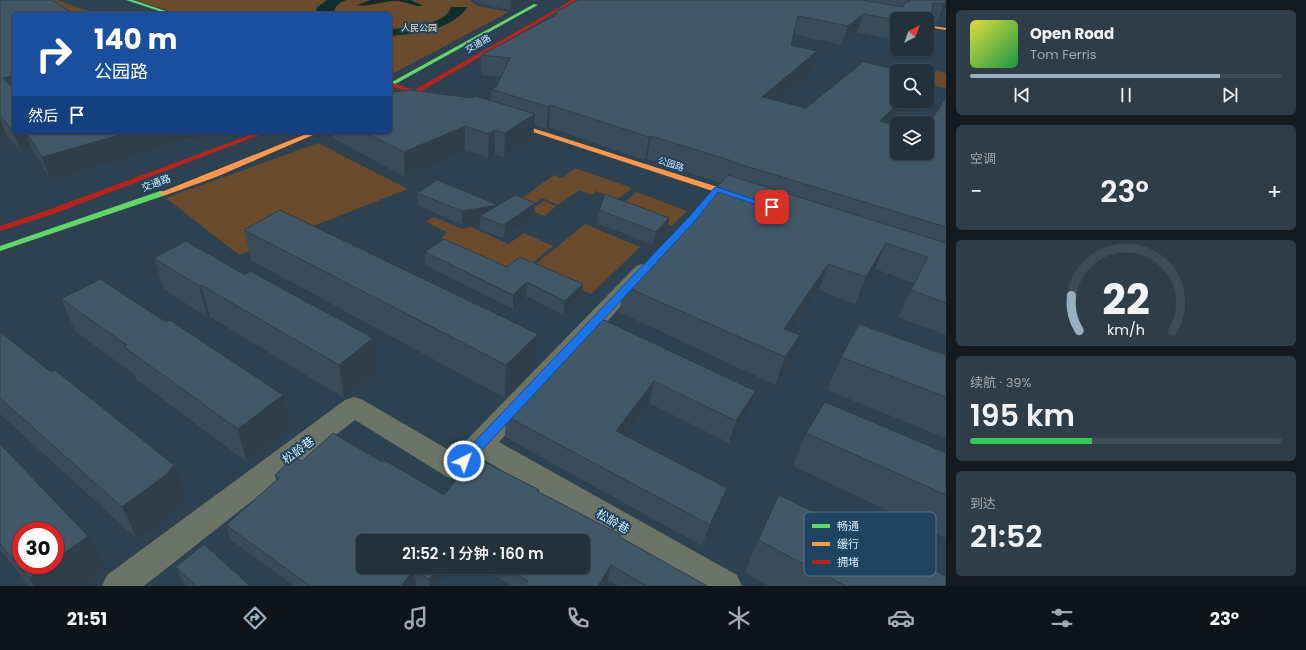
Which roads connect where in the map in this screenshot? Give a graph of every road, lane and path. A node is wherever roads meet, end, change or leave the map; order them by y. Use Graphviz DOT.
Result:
graph roads {
  1 [pos="128,0"];
  2 [pos="546,0"];
  3 [pos="575,0"];
  4 [pos="167,12"];
  5 [pos="934,23"];
  6 [pos="946,25"];
  7 [pos="934,27"];
  8 [pos="946,29"];
  9 [pos="392,83"];
  10 [pos="392,84"];
  11 [pos="415,92"];
  12 [pos="392,101"];
  13 [pos="445,102"];
  14 [pos="496,118"];
  15 [pos="259,134"];
  16 [pos="312,134"];
  17 [pos="717,189"];
  18 [pos="753,201"];
  19 [pos="700,210"];
  20 [pos="0,228"];
  21 [pos="0,249"];
  22 [pos="659,254"];
  23 [pos="480,444"];
  24 [pos="119,586"];
  25 [pos="725,586"];
  1 -- 4 [label="main road"];
  2 -- 9 [label="main road, 交通路"];
  3 -- 11 [label="main road, 交通路"];
  5 -- 6 [label="main road"];
  7 -- 8 [label="main road"];
  10 -- 11 [label="main road"];
  11 -- 12 [label="main road, 交通路"];
  11 -- 13 [label="main road"];
  14 -- 17 [label="main road, 公园路"];
  15 -- 20 [label="main road, 交通路"];
  16 -- 21 [label="main road, 交通路"];
  17 -- 18 [label="main road, 公园路"];
  17 -- 19 [label="street"];
  22 -- 23 [label="street, 松龄巷"];
  23 -- 24 [label="street, 松龄巷"];
  23 -- 25 [label="street, 松龄巷"];
}
